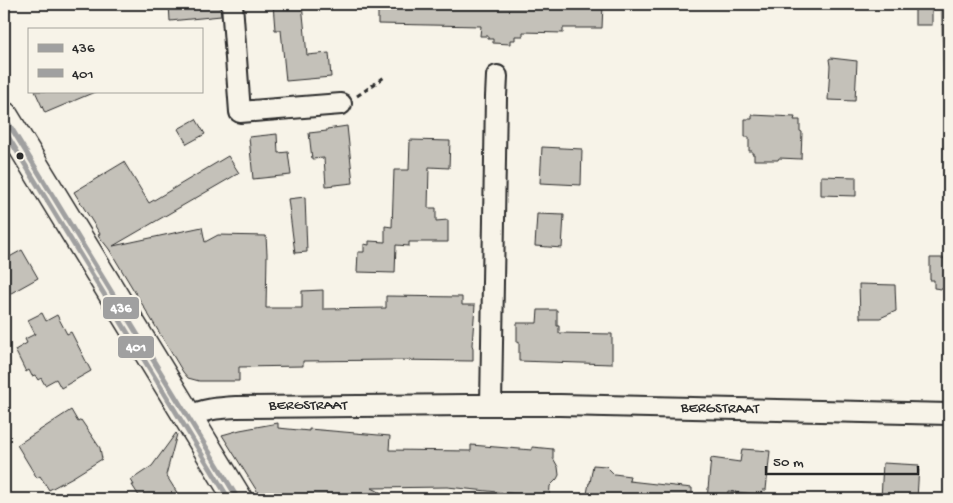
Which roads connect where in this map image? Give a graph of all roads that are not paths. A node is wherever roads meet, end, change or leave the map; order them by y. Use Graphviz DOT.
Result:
graph roads {
  1 [pos="232,4"];
  2 [pos="497,76"];
  3 [pos="341,104"];
  4 [pos="4,116"];
  5 [pos="491,405"];
  6 [pos="949,414"];
  7 [pos="188,417"];
  8 [pos="238,499"];
  1 -- 3 [label="street"];
  2 -- 5 [label="street"];
  4 -- 7 [label="street"];
  5 -- 6 [label="street, BERGSTRAAT"];
  5 -- 7 [label="street, BERGSTRAAT"];
  7 -- 8 [label="street"];
}
